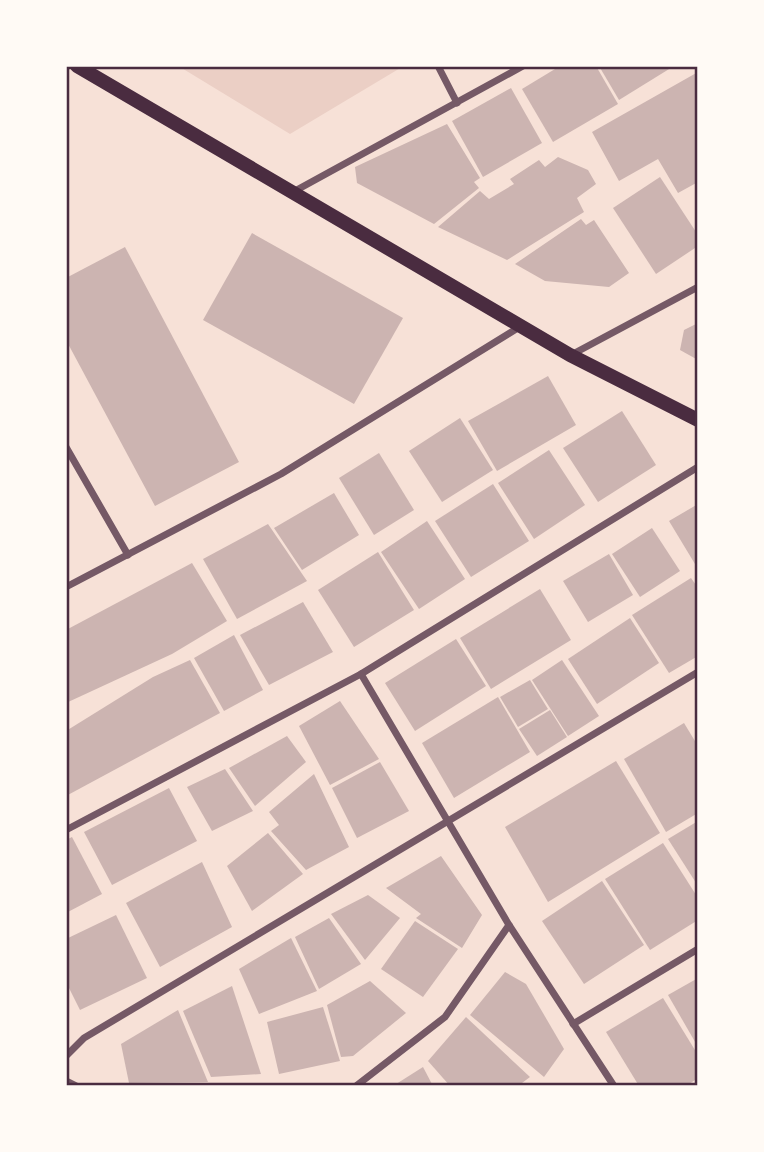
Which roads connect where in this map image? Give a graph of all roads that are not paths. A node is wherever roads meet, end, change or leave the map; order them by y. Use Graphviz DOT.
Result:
graph roads {
  1 [pos="77,66"];
  2 [pos="438,66"];
  3 [pos="523,66"];
  4 [pos="457,103"];
  5 [pos="292,192"];
  6 [pos="698,287"];
  7 [pos="520,326"];
  8 [pos="570,355"];
  9 [pos="698,420"];
  10 [pos="66,447"];
  11 [pos="698,467"];
  12 [pos="128,555"];
  13 [pos="66,587"];
  14 [pos="698,672"];
  15 [pos="360,674"];
  16 [pos="447,824"];
  17 [pos="66,830"];
  18 [pos="509,925"];
  19 [pos="698,949"];
  20 [pos="573,1024"];
  21 [pos="66,1056"];
  22 [pos="66,1081"];
  23 [pos="76,1086"];
  24 [pos="356,1086"];
  25 [pos="614,1086"];
  1 -- 5 [label="main road"];
  2 -- 4 [label="street"];
  3 -- 4 [label="street"];
  4 -- 5 [label="street"];
  5 -- 7 [label="main road"];
  6 -- 8 [label="street"];
  7 -- 8 [label="main road"];
  7 -- 12 [label="street"];
  8 -- 9 [label="main road"];
  10 -- 12 [label="street"];
  11 -- 15 [label="street"];
  12 -- 13 [label="street"];
  14 -- 16 [label="street"];
  15 -- 16 [label="street"];
  15 -- 17 [label="street"];
  16 -- 18 [label="street"];
  16 -- 21 [label="street"];
  18 -- 20 [label="street"];
  18 -- 24 [label="street"];
  19 -- 20 [label="street"];
  20 -- 25 [label="street"];
  22 -- 23 [label="street"];
}
